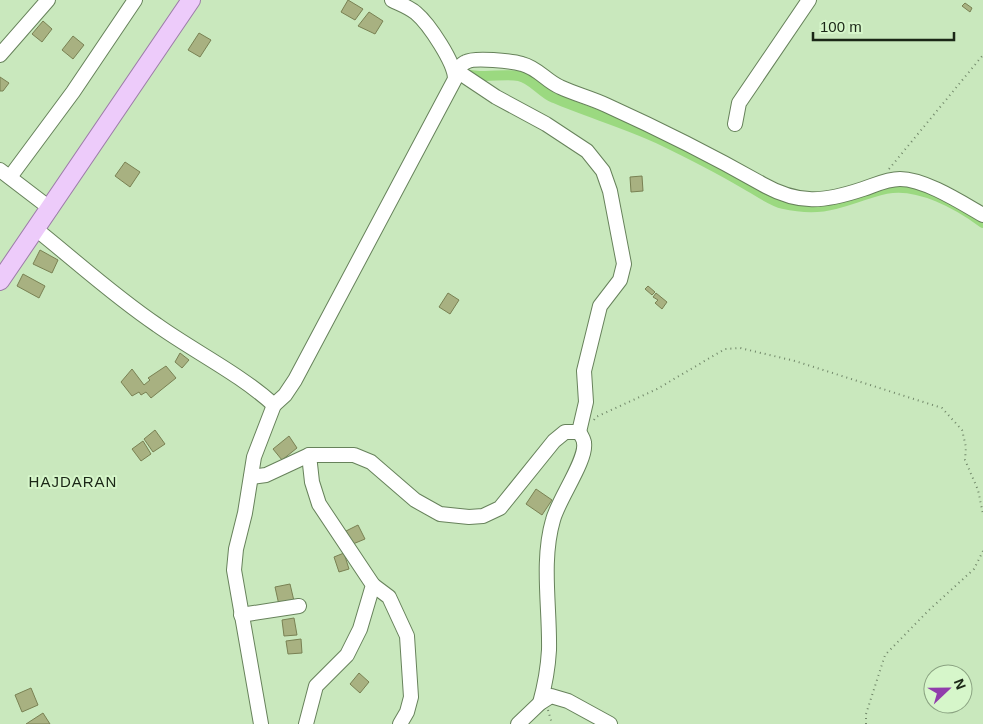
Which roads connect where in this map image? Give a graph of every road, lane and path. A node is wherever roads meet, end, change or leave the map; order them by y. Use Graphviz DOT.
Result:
graph roads {
  1 [pos="48,0"];
  2 [pos="135,0"];
  3 [pos="191,0"];
  4 [pos="392,0"];
  5 [pos="809,0"];
  6 [pos="983,54"];
  7 [pos="0,55"];
  8 [pos="459,68"];
  9 [pos="735,124"];
  10 [pos="5,174"];
  11 [pos="881,182"];
  12 [pos="51,210"];
  13 [pos="983,215"];
  14 [pos="37,230"];
  15 [pos="0,281"];
  16 [pos="274,405"];
  17 [pos="582,437"];
  18 [pos="309,455"];
  19 [pos="251,477"];
  20 [pos="983,514"];
  21 [pos="983,550"];
  22 [pos="373,585"];
  23 [pos="299,606"];
  24 [pos="240,616"];
  25 [pos="540,702"];
  26 [pos="260,724"];
  27 [pos="306,724"];
  28 [pos="400,724"];
  29 [pos="518,724"];
  30 [pos="610,724"];
  31 [pos="866,724"];
  1 -- 7 [label="street"];
  2 -- 10 [label="street"];
  3 -- 12 [label="main road"];
  4 -- 8 [label="street"];
  5 -- 9 [label="street"];
  6 -- 11 [label="path"];
  8 -- 11 [label="street"];
  8 -- 16 [label="street"];
  8 -- 17 [label="street"];
  10 -- 12 [label="street"];
  11 -- 13 [label="street"];
  12 -- 14 [label="main road"];
  14 -- 15 [label="main road"];
  14 -- 16 [label="street"];
  16 -- 19 [label="street"];
  17 -- 18 [label="street"];
  17 -- 20 [label="path"];
  17 -- 25 [label="street"];
  18 -- 19 [label="street"];
  18 -- 22 [label="street"];
  19 -- 24 [label="street"];
  21 -- 31 [label="path"];
  22 -- 27 [label="street"];
  22 -- 28 [label="street"];
  23 -- 24 [label="street"];
  24 -- 26 [label="street"];
  25 -- 29 [label="street"];
  25 -- 30 [label="street"];
}
